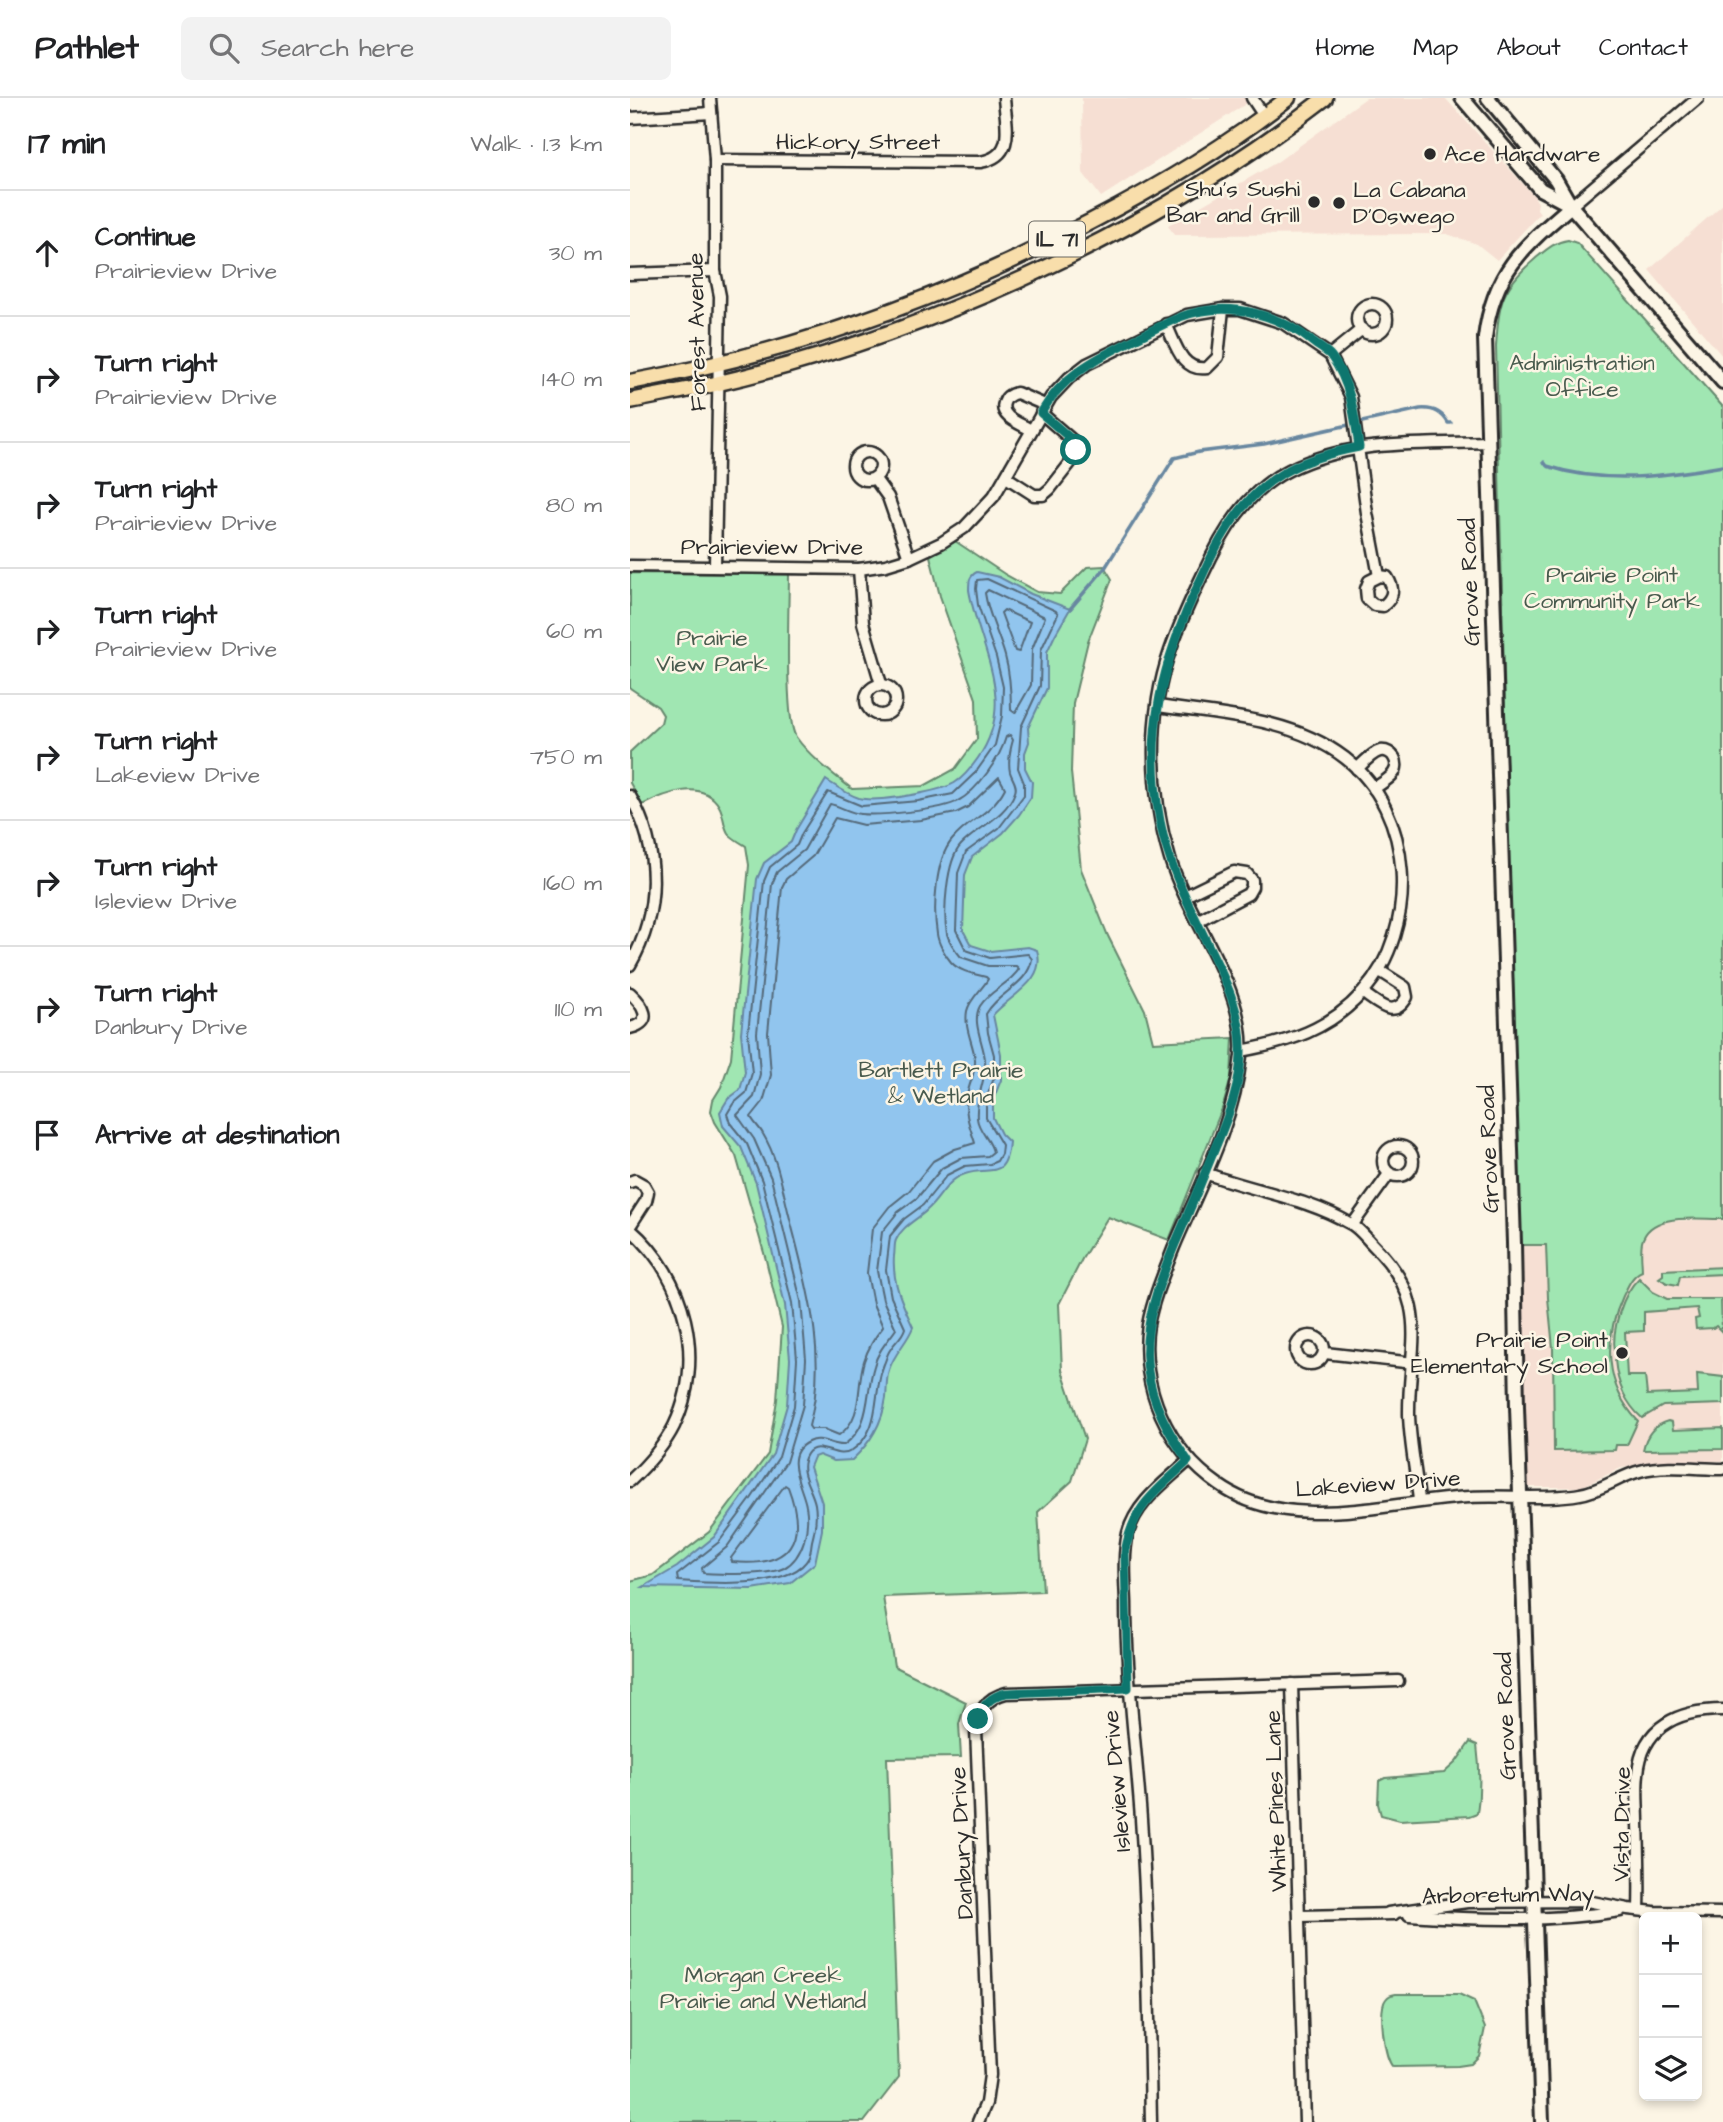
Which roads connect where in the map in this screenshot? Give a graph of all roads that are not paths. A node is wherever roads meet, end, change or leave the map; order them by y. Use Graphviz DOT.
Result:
graph roads {
  1 [pos="710,98"];
  2 [pos="1004,98"];
  3 [pos="1252,98"];
  4 [pos="1288,98"];
  5 [pos="1325,98"];
  6 [pos="1462,98"];
  7 [pos="1488,98"];
  8 [pos="1698,98"];
  9 [pos="711,113"];
  10 [pos="1264,116"];
  11 [pos="630,118"];
  12 [pos="715,160"];
  13 [pos="1572,206"];
  14 [pos="715,271"];
  15 [pos="630,274"];
  16 [pos="1223,309"];
  17 [pos="1166,324"];
  18 [pos="1362,329"];
  19 [pos="1330,355"];
  20 [pos="720,363"];
  21 [pos="630,382"];
  22 [pos="1723,382"];
  23 [pos="719,383"];
  24 [pos="630,401"];
  25 [pos="1043,409"];
  26 [pos="1031,430"];
  27 [pos="1487,442"];
  28 [pos="1359,447"];
  29 [pos="1006,477"];
  30 [pos="875,479"];
  31 [pos="909,558"];
  32 [pos="630,566"];
  33 [pos="715,566"];
  34 [pos="859,569"];
  35 [pos="1379,576"];
  36 [pos="881,684"];
  37 [pos="1158,706"];
  38 [pos="1357,769"];
  39 [pos="1374,789"];
  40 [pos="630,796"];
  41 [pos="1185,897"];
  42 [pos="1197,921"];
  43 [pos="630,965"];
  44 [pos="1380,971"];
  45 [pos="630,993"];
  46 [pos="1363,993"];
  47 [pos="630,1028"];
  48 [pos="1241,1051"];
  49 [pos="1205,1173"];
  50 [pos="1389,1174"];
  51 [pos="630,1182"];
  52 [pos="1353,1224"];
  53 [pos="630,1227"];
  54 [pos="1325,1353"];
  55 [pos="1414,1363"];
  56 [pos="1188,1461"];
  57 [pos="1723,1469"];
  58 [pos="630,1481"];
  59 [pos="1520,1495"];
  60 [pos="1419,1500"];
  61 [pos="1398,1681"];
  62 [pos="1292,1684"];
  63 [pos="1128,1688"];
  64 [pos="1723,1710"];
  65 [pos="1534,1901"];
  66 [pos="1628,1909"];
  67 [pos="1639,1910"];
  68 [pos="1388,1913"];
  69 [pos="1723,1913"];
  70 [pos="1300,1916"];
  71 [pos="1534,1917"];
  72 [pos="978,2122"];
  73 [pos="1151,2122"];
  74 [pos="1305,2122"];
  75 [pos="1542,2122"];
  1 -- 9 [label="street, Forest Avenue"];
  2 -- 12 [label="street, Hickory Street"];
  3 -- 10 [label="street"];
  4 -- 10 [label="main road, IL 71"];
  5 -- 23 [label="main road, IL 71"];
  6 -- 13 [label="street"];
  7 -- 13 [label="street"];
  8 -- 13 [label="street"];
  9 -- 11 [label="street"];
  9 -- 12 [label="street, Forest Avenue"];
  10 -- 20 [label="main road, IL 71"];
  12 -- 14 [label="street, Forest Avenue"];
  13 -- 22 [label="street"];
  13 -- 27 [label="street, Grove Road"];
  14 -- 15 [label="street"];
  14 -- 20 [label="street, Forest Avenue"];
  16 -- 17 [label="street, Prairieview Drive"];
  16 -- 17 [label="street"];
  16 -- 19 [label="street, Prairieview Drive"];
  17 -- 25 [label="street, Prairieview Drive"];
  18 -- 19 [label="street"];
  19 -- 28 [label="street, Prairieview Drive"];
  20 -- 21 [label="main road, IL 71"];
  20 -- 23 [label="street, Forest Avenue"];
  23 -- 24 [label="main road, IL 71"];
  23 -- 33 [label="street, Forest Avenue"];
  25 -- 26 [label="street, Prairieview Drive"];
  25 -- 26 [label="street"];
  25 -- 29 [label="street"];
  26 -- 29 [label="street, Prairieview Drive"];
  27 -- 28 [label="street, Lakeview Drive"];
  27 -- 59 [label="street, Grove Road"];
  28 -- 35 [label="street, Prairieview Drive"];
  28 -- 37 [label="street, Lakeview Drive"];
  29 -- 31 [label="street, Prairieview Drive"];
  30 -- 31 [label="street"];
  31 -- 34 [label="street, Prairieview Drive"];
  32 -- 33 [label="street, Prairieview Drive"];
  33 -- 34 [label="street, Prairieview Drive"];
  34 -- 36 [label="street"];
  37 -- 38 [label="street"];
  37 -- 41 [label="street, Lakeview Drive"];
  38 -- 39 [label="street"];
  38 -- 39 [label="street"];
  39 -- 44 [label="street"];
  40 -- 43 [label="street"];
  41 -- 42 [label="street, Lakeview Drive"];
  41 -- 42 [label="street"];
  42 -- 48 [label="street, Lakeview Drive"];
  44 -- 46 [label="street"];
  44 -- 46 [label="street"];
  45 -- 47 [label="street"];
  46 -- 48 [label="street"];
  48 -- 49 [label="street, Lakeview Drive"];
  49 -- 52 [label="street"];
  49 -- 56 [label="street, Lakeview Drive"];
  50 -- 52 [label="street"];
  51 -- 53 [label="street"];
  52 -- 55 [label="street"];
  53 -- 58 [label="street"];
  54 -- 55 [label="street"];
  55 -- 60 [label="street"];
  56 -- 60 [label="street, Lakeview Drive"];
  56 -- 63 [label="street, Isleview Drive"];
  57 -- 59 [label="street, Lakeview Drive"];
  59 -- 60 [label="street, Lakeview Drive"];
  59 -- 65 [label="street, Grove Road"];
  61 -- 62 [label="street, Danbury Drive"];
  62 -- 63 [label="street, Danbury Drive"];
  62 -- 70 [label="street, White Pines Lane"];
  63 -- 72 [label="street, Danbury Drive"];
  63 -- 73 [label="street, Isleview Drive"];
  64 -- 67 [label="street, Vista Drive"];
  65 -- 66 [label="street, Arboretum Way"];
  65 -- 68 [label="street, Arboretum Way"];
  65 -- 71 [label="street, Grove Road"];
  66 -- 67 [label="street, Arboretum Way"];
  66 -- 71 [label="street, Arboretum Way"];
  67 -- 69 [label="street, Arboretum Way"];
  68 -- 70 [label="street, Arboretum Way"];
  68 -- 71 [label="street, Arboretum Way"];
  70 -- 74 [label="street, White Pines Lane"];
  71 -- 75 [label="street, Grove Road"];
}
